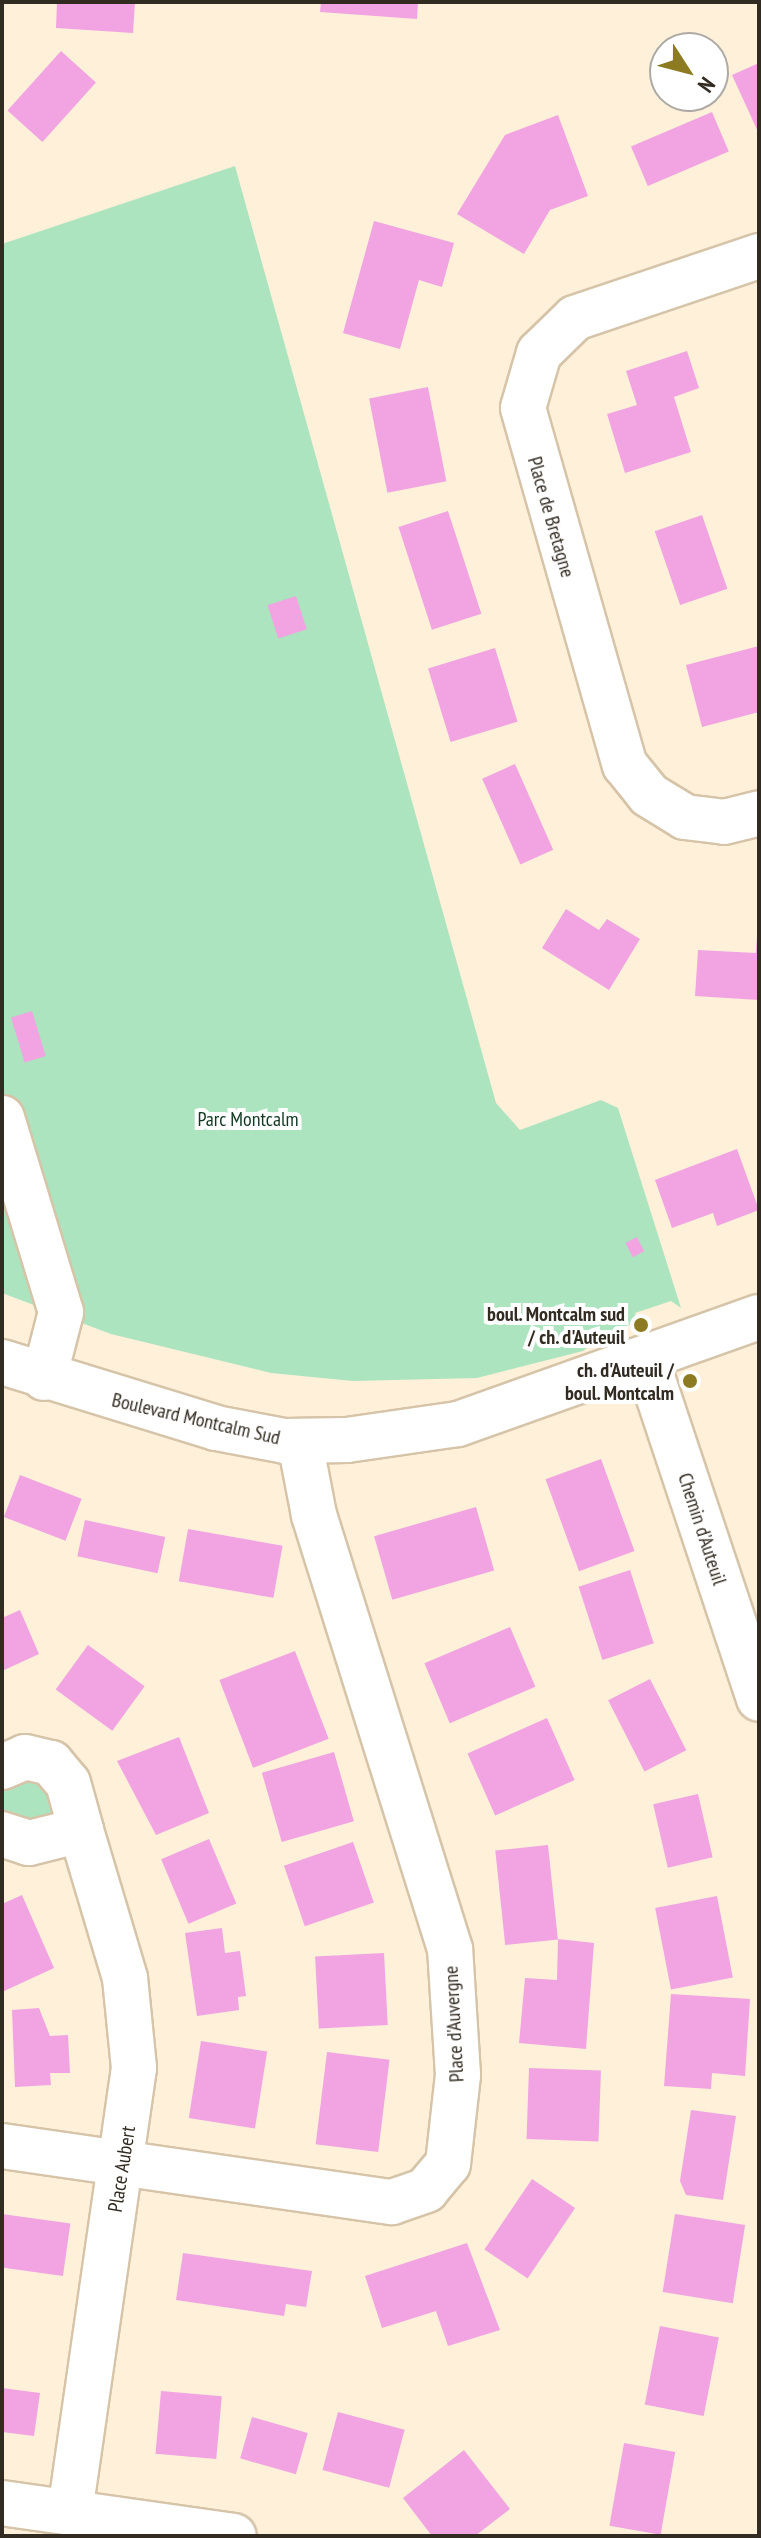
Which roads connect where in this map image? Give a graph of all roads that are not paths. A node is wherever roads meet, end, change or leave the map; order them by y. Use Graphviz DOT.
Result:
graph roads {
  1 [pos="759,256"];
  2 [pos="759,813"];
  3 [pos="2,1118"];
  4 [pos="759,1317"];
  5 [pos="646,1359"];
  6 [pos="2,1362"];
  7 [pos="44,1378"];
  8 [pos="300,1442"];
  9 [pos="759,1699"];
  10 [pos="2,1767"];
  11 [pos="81,1830"];
  12 [pos="2,1834"];
  13 [pos="2,2146"];
  14 [pos="122,2165"];
  15 [pos="2,2503"];
  16 [pos="70,2512"];
  17 [pos="234,2536"];
  1 -- 2 [label="street, Place de Bretagne"];
  3 -- 7 [label="street"];
  4 -- 5 [label="street, Boulevard Montcalm Sud"];
  5 -- 8 [label="street, Boulevard Montcalm Sud"];
  5 -- 9 [label="street, Chemin d'Auteuil"];
  6 -- 7 [label="street, Boulevard Montcalm Sud"];
  7 -- 8 [label="street, Boulevard Montcalm Sud"];
  8 -- 14 [label="street, Place d'Auvergne"];
  10 -- 11 [label="street, Place Aubert"];
  11 -- 12 [label="street"];
  11 -- 14 [label="street, Place Aubert"];
  13 -- 14 [label="street, Place d'Auvergne"];
  14 -- 16 [label="street, Place Aubert"];
  15 -- 16 [label="street"];
  16 -- 17 [label="street"];
}
